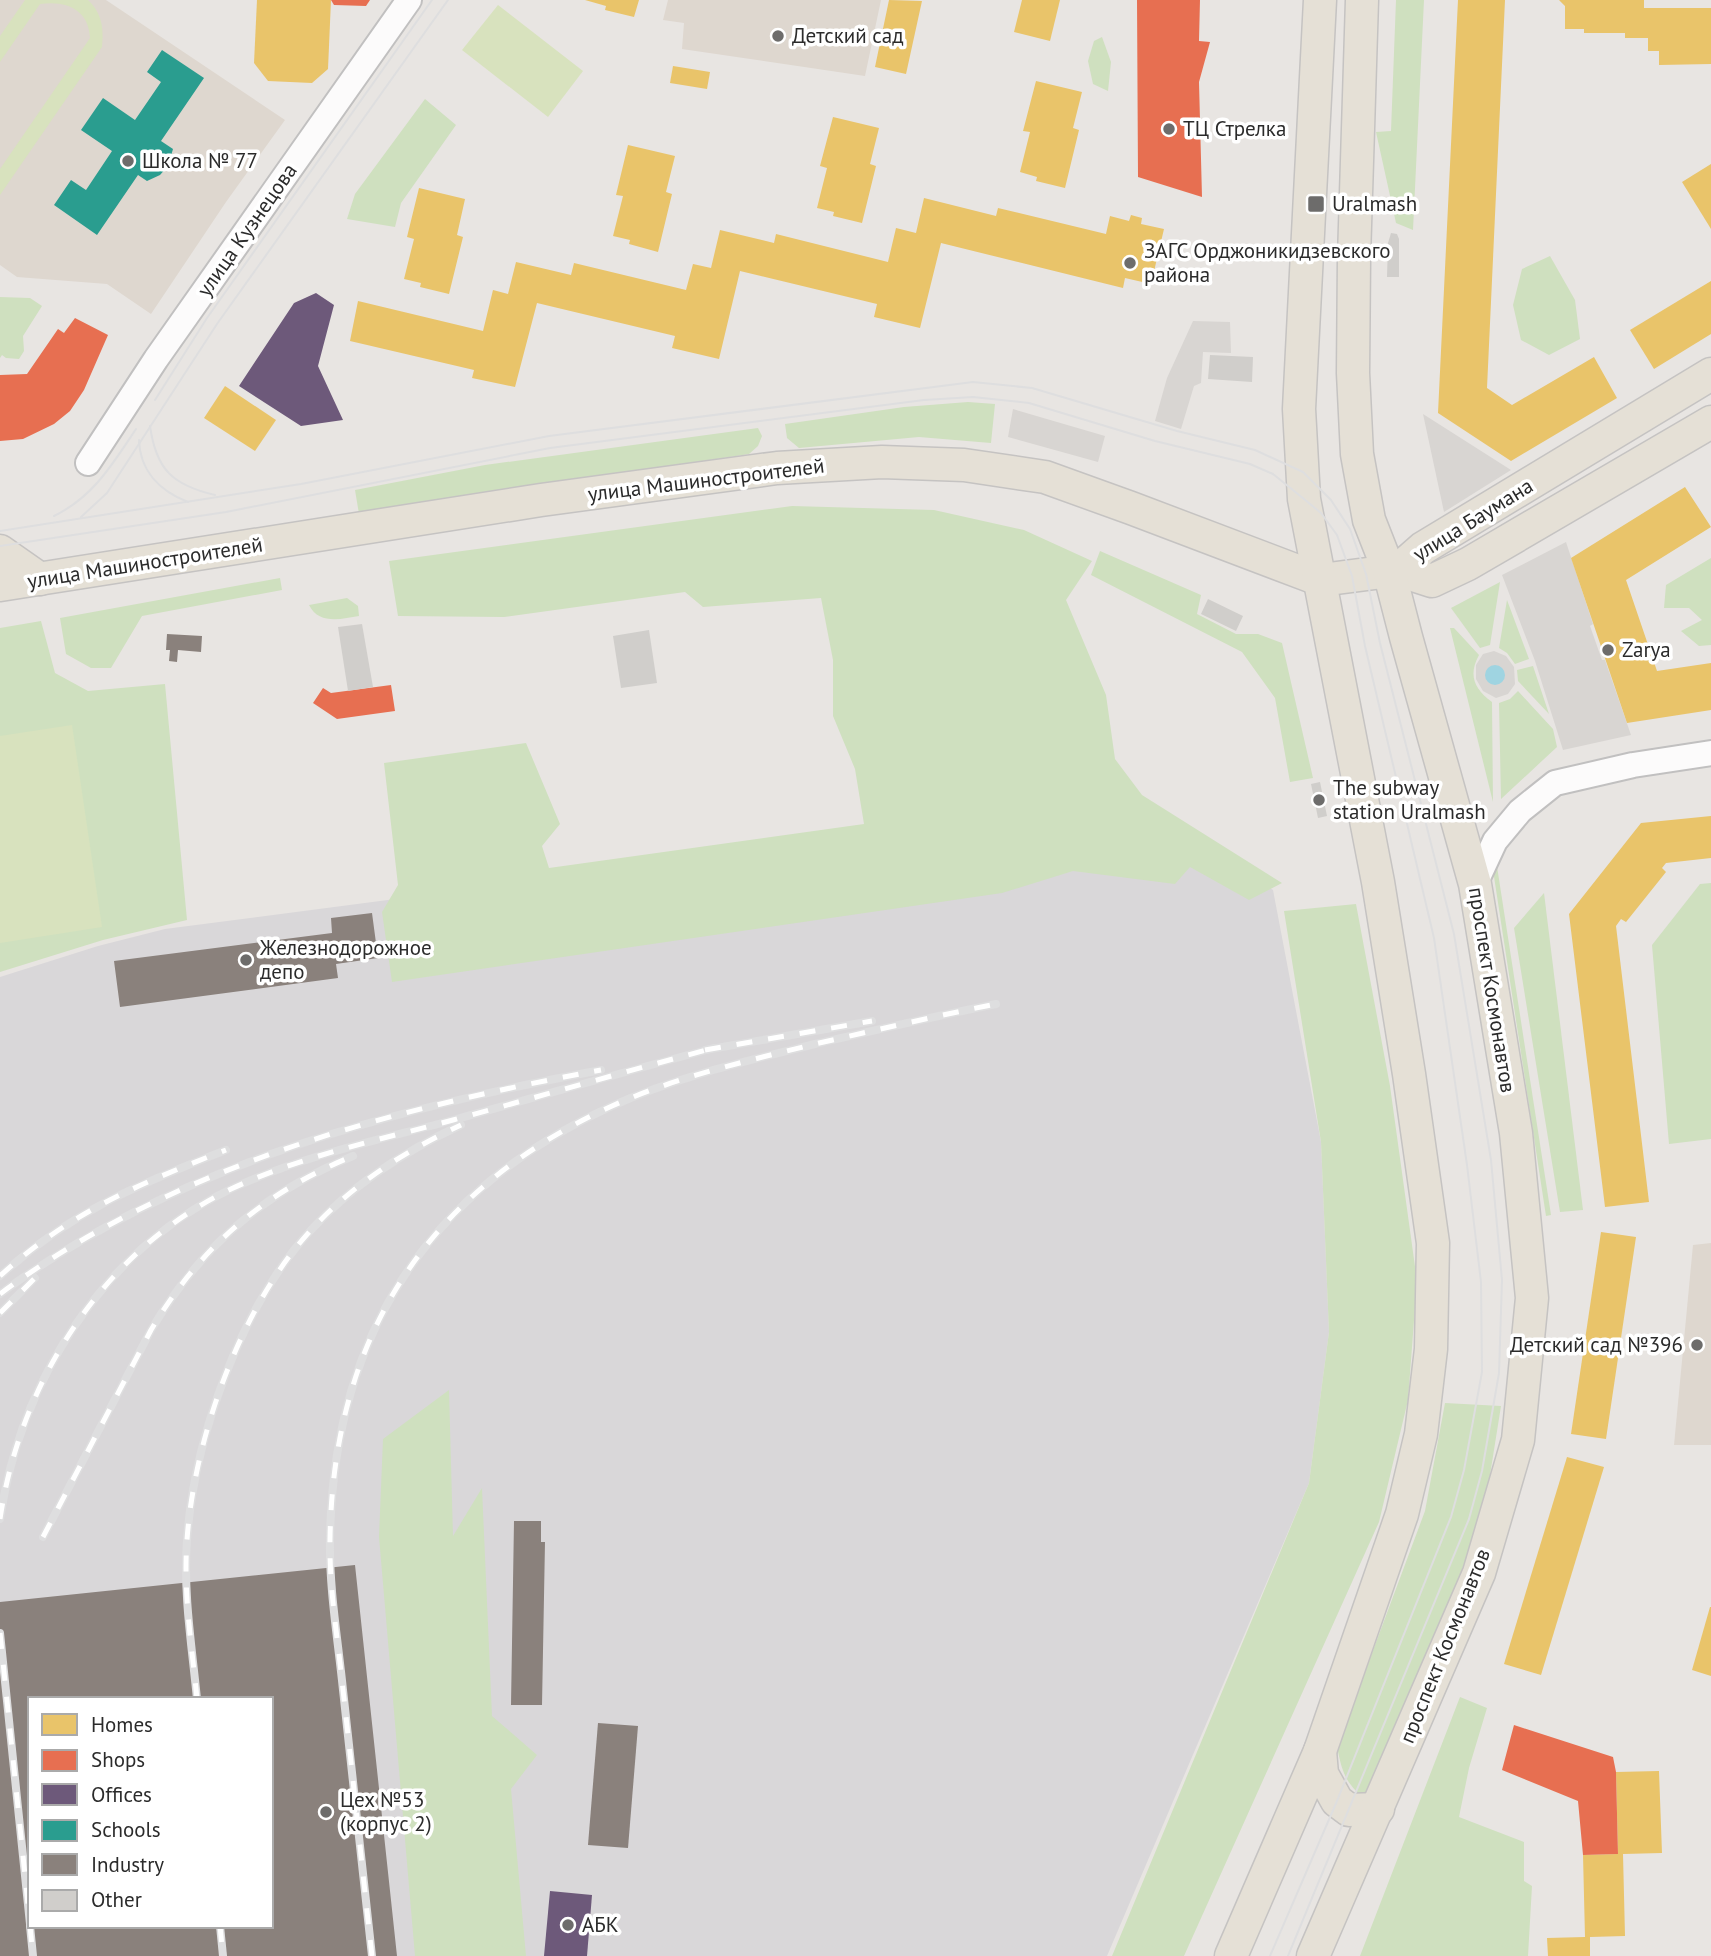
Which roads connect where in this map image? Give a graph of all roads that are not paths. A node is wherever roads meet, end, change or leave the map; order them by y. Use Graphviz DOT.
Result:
graph roads {
  1 [pos="409,0"];
  2 [pos="1320,0"];
  3 [pos="1362,0"];
  4 [pos="1711,374"];
  5 [pos="1711,422"];
  6 [pos="89,463"];
  7 [pos="0,551"];
  8 [pos="1394,570"];
  9 [pos="40,579"];
  10 [pos="1321,580"];
  11 [pos="0,585"];
  12 [pos="1711,753"];
  13 [pos="1475,884"];
  14 [pos="1320,1751"];
  15 [pos="1378,1809"];
  16 [pos="1231,1956"];
  17 [pos="1313,1956"];
  1 -- 6 [label="street, улица Кузнецова"];
  2 -- 10 [label="main road"];
  3 -- 8 [label="main road, проспект Космонавтов"];
  4 -- 8 [label="main road, улица Баумана"];
  5 -- 8 [label="main road, улица Баумана"];
  7 -- 9 [label="main road"];
  8 -- 10 [label="main road, улица Машиностроителей"];
  8 -- 13 [label="main road, проспект Космонавтов"];
  9 -- 10 [label="main road, улица Машиностроителей"];
  9 -- 11 [label="main road, улица Машиностроителей"];
  10 -- 14 [label="main road"];
  12 -- 13 [label="street"];
  13 -- 15 [label="main road, проспект Космонавтов"];
  14 -- 15 [label="main road"];
  14 -- 16 [label="main road"];
  15 -- 17 [label="main road, проспект Космонавтов"];
}
